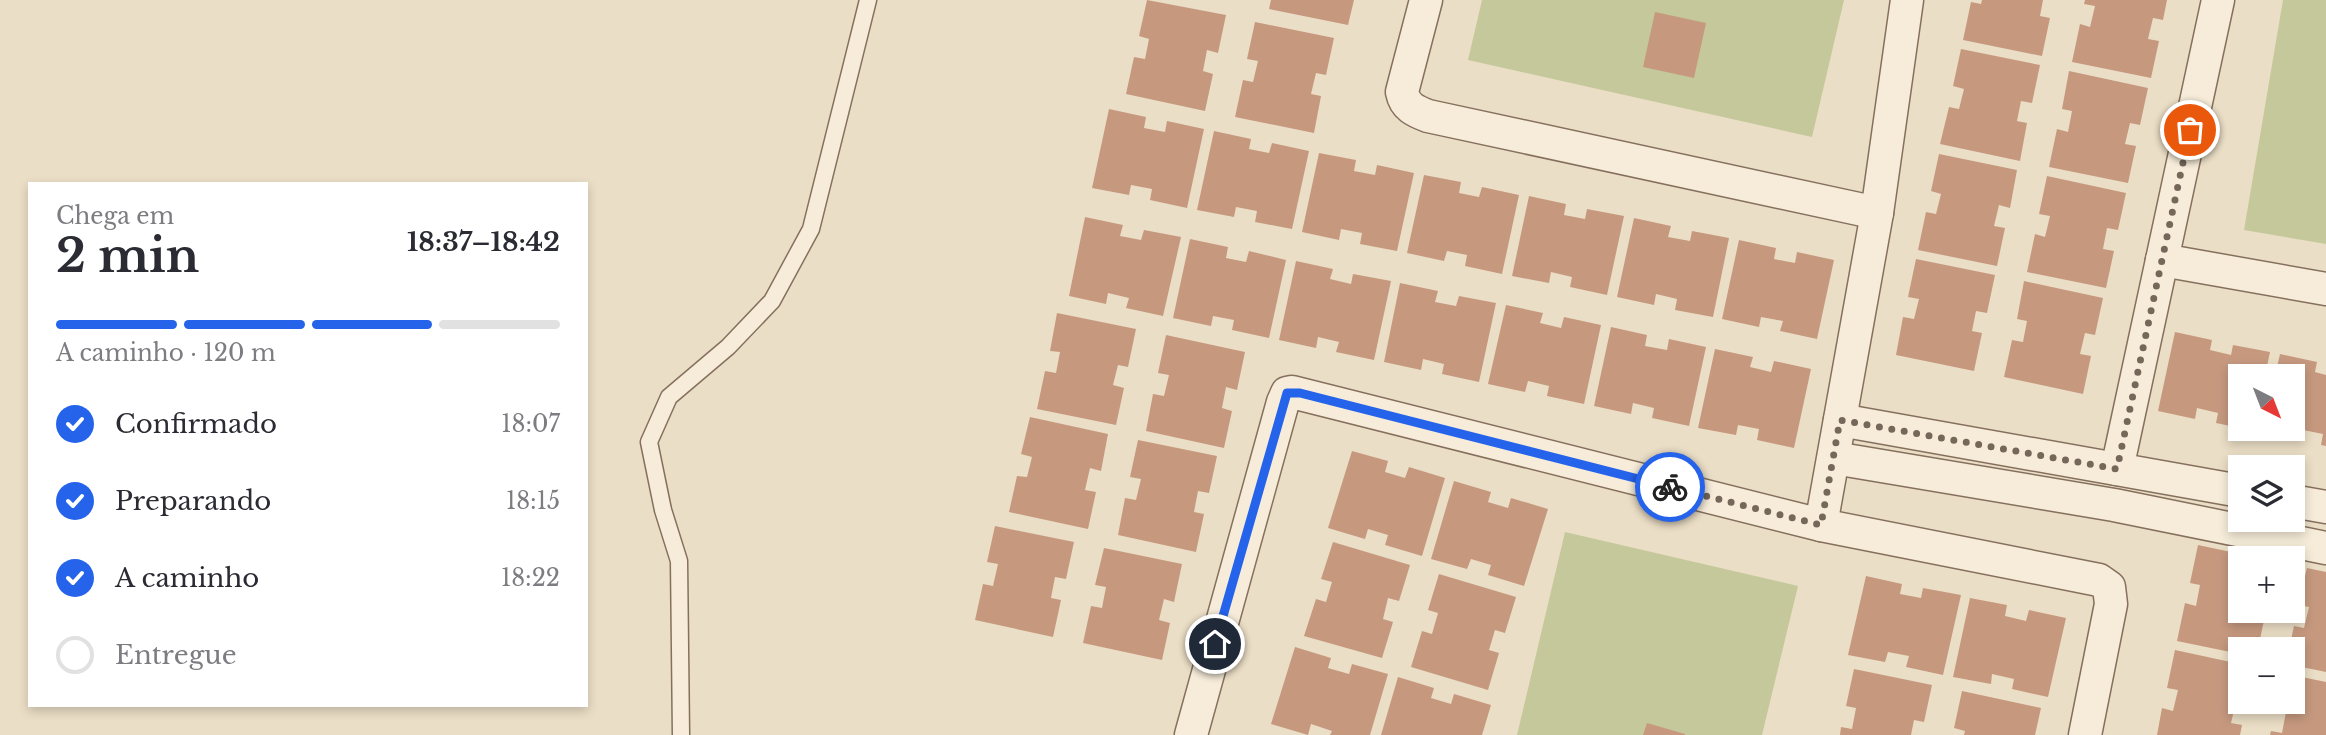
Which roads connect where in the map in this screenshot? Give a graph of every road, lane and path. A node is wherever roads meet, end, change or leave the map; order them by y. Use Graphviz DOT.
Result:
graph roads {
  1 [pos="868,0"];
  2 [pos="1426,0"];
  3 [pos="1907,0"];
  4 [pos="2218,0"];
  5 [pos="1877,213"];
  6 [pos="2162,260"];
  7 [pos="2326,289"];
  8 [pos="1840,420"];
  9 [pos="1834,458"];
  10 [pos="2117,469"];
  11 [pos="2228,489"];
  12 [pos="2305,503"];
  13 [pos="2326,507"];
  14 [pos="1821,525"];
  15 [pos="2326,548"];
  16 [pos="681,735"];
  17 [pos="1191,735"];
  18 [pos="2085,735"];
  1 -- 16 [label="lane"];
  2 -- 5 [label="street"];
  3 -- 5 [label="street"];
  4 -- 6 [label="street"];
  5 -- 8 [label="street"];
  6 -- 7 [label="street"];
  6 -- 10 [label="street"];
  8 -- 9 [label="street"];
  8 -- 10 [label="street"];
  9 -- 14 [label="street"];
  9 -- 15 [label="street"];
  10 -- 11 [label="street"];
  12 -- 13 [label="street"];
  14 -- 17 [label="street"];
  14 -- 18 [label="street"];
}
